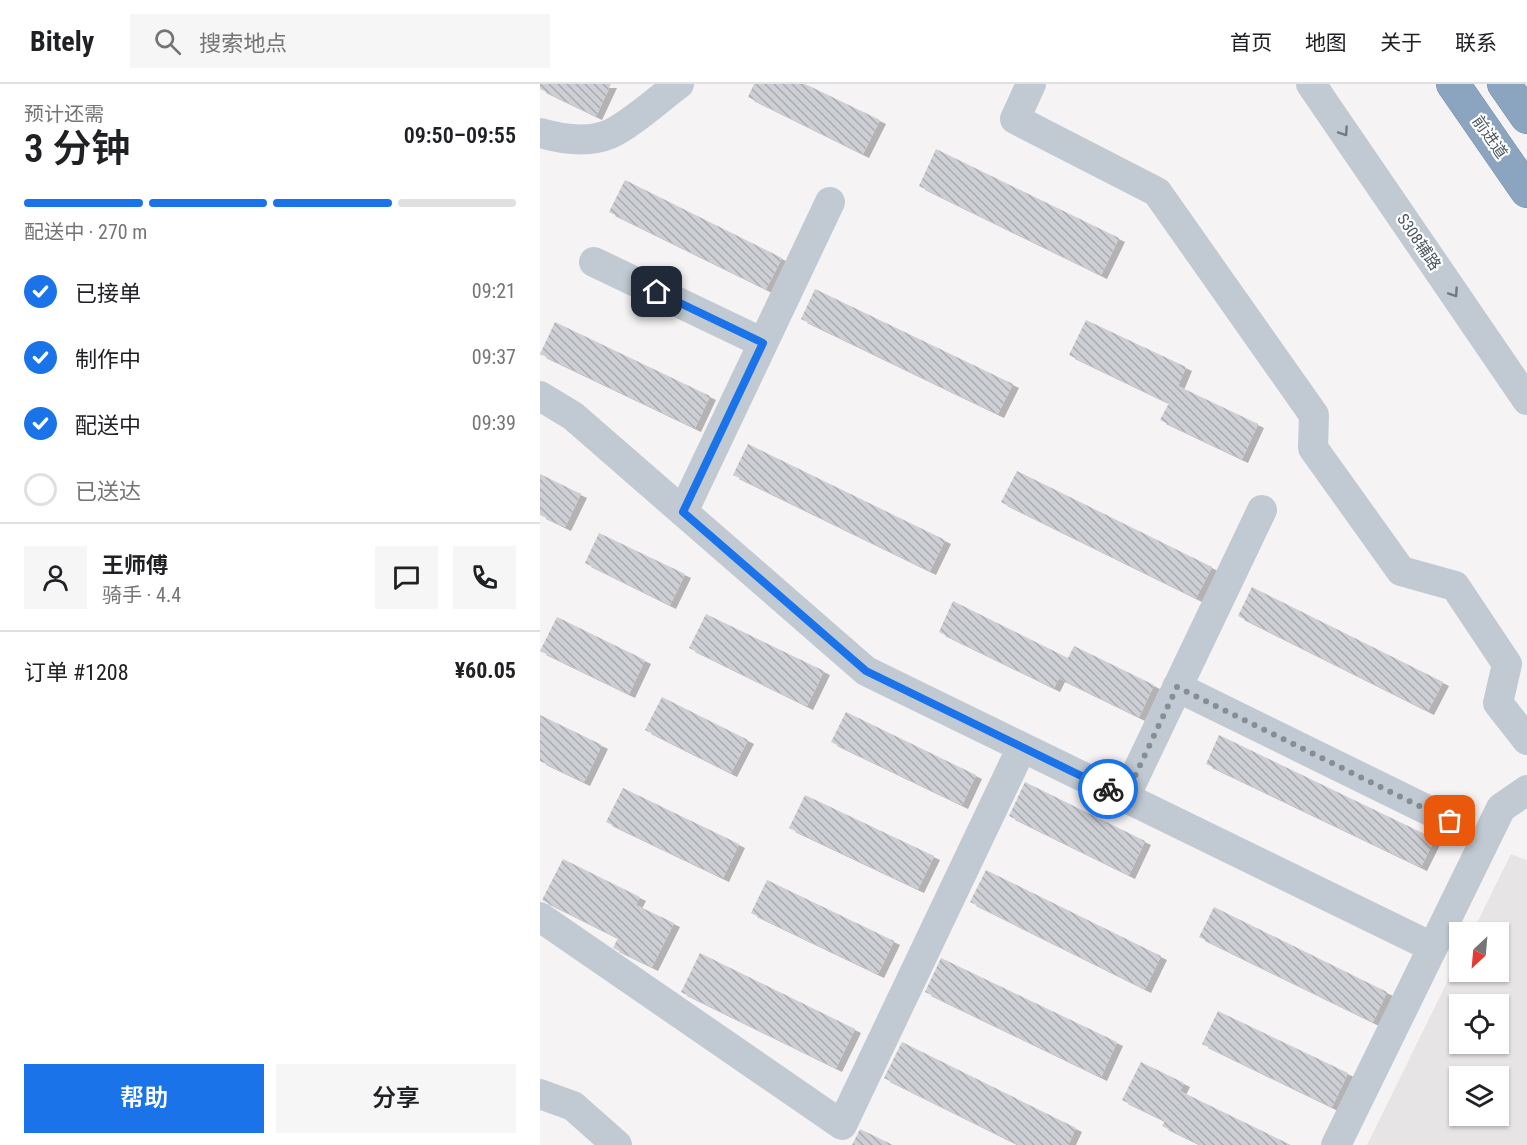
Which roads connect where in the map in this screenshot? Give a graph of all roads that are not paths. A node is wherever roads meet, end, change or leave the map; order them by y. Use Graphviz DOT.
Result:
graph roads {
  1 [pos="679,84"];
  2 [pos="1031,84"];
  3 [pos="1311,84"];
  4 [pos="1454,84"];
  5 [pos="1504,84"];
  6 [pos="1527,117"];
  7 [pos="540,133"];
  8 [pos="1527,190"];
  9 [pos="830,202"];
  10 [pos="594,262"];
  11 [pos="763,343"];
  12 [pos="540,396"];
  13 [pos="1527,400"];
  14 [pos="1262,510"];
  15 [pos="683,512"];
  16 [pos="1177,687"];
  17 [pos="1527,740"];
  18 [pos="1022,747"];
  19 [pos="1527,790"];
  20 [pos="1125,797"];
  21 [pos="1450,821"];
  22 [pos="540,917"];
  23 [pos="1432,947"];
  24 [pos="540,1094"];
  25 [pos="617,1145"];
  26 [pos="1336,1145"];
  1 -- 7 [label="street"];
  2 -- 17 [label="street"];
  3 -- 13 [label="street, S308辅路, one-way"];
  4 -- 8 [label="highway, 前进道"];
  5 -- 6 [label="highway"];
  9 -- 11 [label="street"];
  10 -- 11 [label="street"];
  11 -- 15 [label="street"];
  12 -- 15 [label="street"];
  14 -- 16 [label="street"];
  15 -- 18 [label="street"];
  16 -- 20 [label="street"];
  16 -- 21 [label="street"];
  18 -- 20 [label="street"];
  18 -- 22 [label="street"];
  19 -- 23 [label="street"];
  20 -- 23 [label="street"];
  23 -- 26 [label="street"];
  24 -- 25 [label="street"];
}
